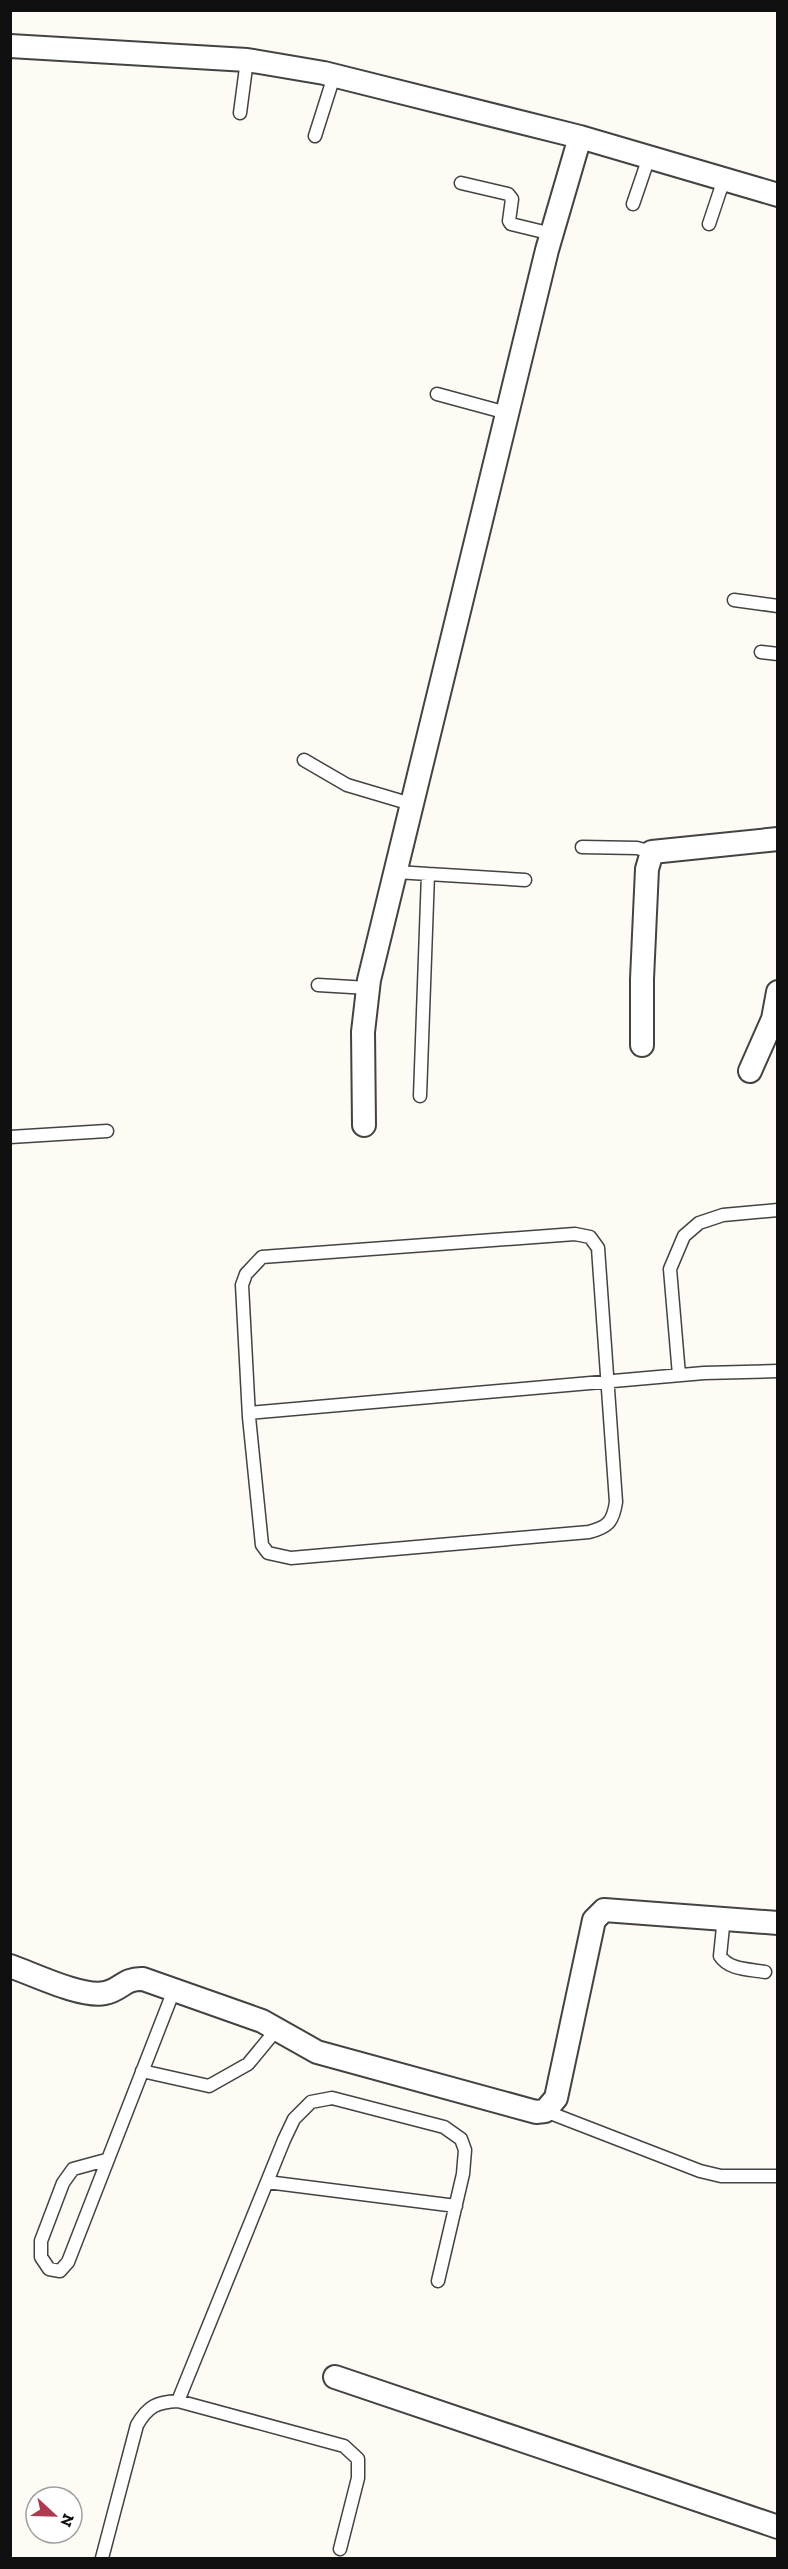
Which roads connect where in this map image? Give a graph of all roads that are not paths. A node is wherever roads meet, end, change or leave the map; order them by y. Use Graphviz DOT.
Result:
graph roads {
  1 [pos="10,46"];
  2 [pos="247,60"];
  3 [pos="334,75"];
  4 [pos="240,113"];
  5 [pos="315,136"];
  6 [pos="580,137"];
  7 [pos="650,157"];
  8 [pos="724,179"];
  9 [pos="461,183"];
  10 [pos="777,195"];
  11 [pos="633,204"];
  12 [pos="709,224"];
  13 [pos="552,234"];
  14 [pos="437,394"];
  15 [pos="507,413"];
  16 [pos="734,600"];
  17 [pos="777,606"];
  18 [pos="761,652"];
  19 [pos="777,654"];
  20 [pos="304,760"];
  21 [pos="411,804"];
  22 [pos="777,839"];
  23 [pos="582,847"];
  24 [pos="652,852"];
  25 [pos="396,872"];
  26 [pos="428,874"];
  27 [pos="525,880"];
  28 [pos="318,985"];
  29 [pos="368,988"];
  30 [pos="777,992"];
  31 [pos="642,1045"];
  32 [pos="750,1071"];
  33 [pos="420,1096"];
  34 [pos="364,1125"];
  35 [pos="107,1131"];
  36 [pos="10,1137"];
  37 [pos="777,1210"];
  38 [pos="777,1371"];
  39 [pos="679,1375"];
  40 [pos="607,1382"];
  41 [pos="249,1413"];
  42 [pos="724,1917"];
  43 [pos="777,1923"];
  44 [pos="10,1966"];
  45 [pos="765,1972"];
  46 [pos="174,1990"];
  47 [pos="277,2029"];
  48 [pos="142,2071"];
  49 [pos="545,2110"];
  50 [pos="106,2160"];
  51 [pos="777,2176"];
  52 [pos="267,2182"];
  53 [pos="456,2206"];
  54 [pos="438,2281"];
  55 [pos="335,2377"];
  56 [pos="178,2401"];
  57 [pos="777,2528"];
  58 [pos="340,2549"];
  59 [pos="102,2559"];
  1 -- 2 [label="street"];
  2 -- 3 [label="street"];
  2 -- 4 [label="lane"];
  3 -- 5 [label="lane"];
  3 -- 6 [label="street"];
  6 -- 7 [label="street"];
  6 -- 13 [label="street"];
  7 -- 8 [label="street"];
  7 -- 11 [label="lane"];
  8 -- 10 [label="street"];
  8 -- 12 [label="lane"];
  9 -- 13 [label="lane"];
  13 -- 15 [label="street"];
  14 -- 15 [label="lane"];
  15 -- 21 [label="street"];
  16 -- 17 [label="lane"];
  18 -- 19 [label="lane"];
  20 -- 21 [label="lane"];
  21 -- 25 [label="street"];
  22 -- 24 [label="street"];
  23 -- 24 [label="lane"];
  24 -- 31 [label="street"];
  25 -- 26 [label="lane"];
  25 -- 29 [label="street"];
  26 -- 27 [label="lane"];
  26 -- 33 [label="lane"];
  28 -- 29 [label="lane"];
  29 -- 34 [label="street"];
  30 -- 32 [label="street"];
  35 -- 36 [label="lane"];
  37 -- 39 [label="lane"];
  38 -- 39 [label="lane"];
  39 -- 40 [label="lane"];
  40 -- 41 [label="lane"];
  40 -- 41 [label="lane"];
  40 -- 41 [label="lane"];
  42 -- 43 [label="street"];
  42 -- 45 [label="lane"];
  42 -- 49 [label="street"];
  44 -- 46 [label="street"];
  46 -- 47 [label="street"];
  46 -- 48 [label="lane"];
  47 -- 48 [label="lane"];
  47 -- 49 [label="street"];
  48 -- 50 [label="lane"];
  49 -- 51 [label="lane"];
  50 -- 50 [label="lane"];
  52 -- 53 [label="lane"];
  52 -- 53 [label="lane"];
  52 -- 56 [label="lane"];
  53 -- 54 [label="lane"];
  55 -- 57 [label="street"];
  56 -- 58 [label="lane"];
  56 -- 59 [label="lane"];
}
